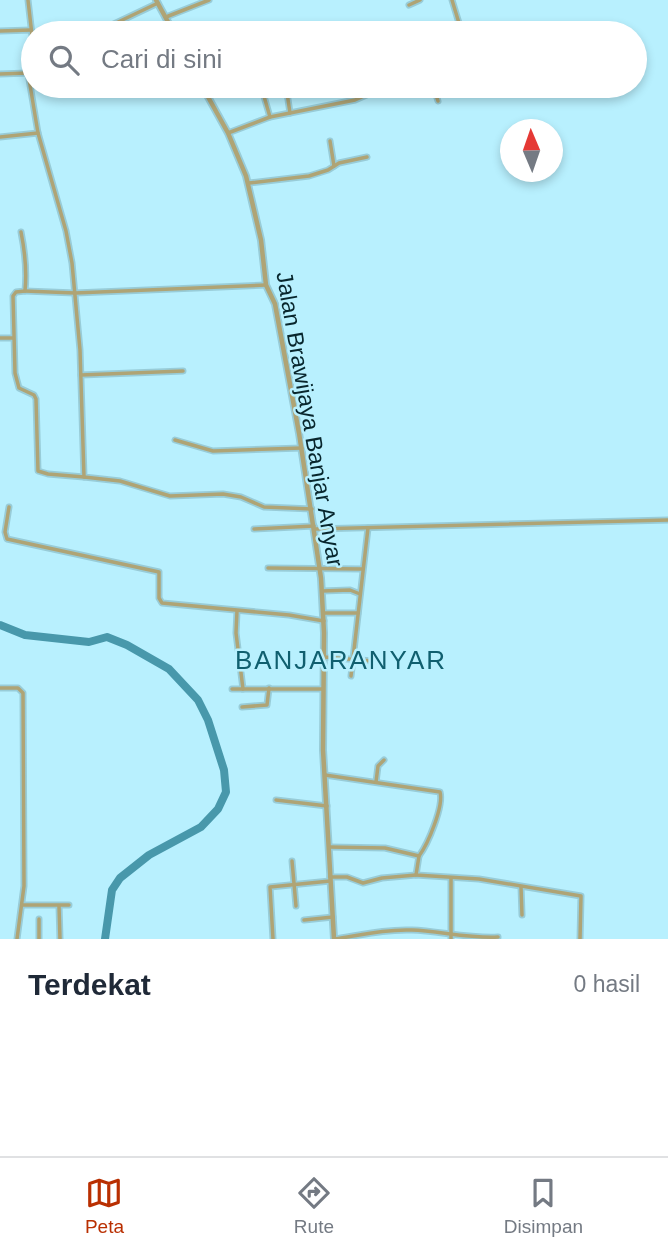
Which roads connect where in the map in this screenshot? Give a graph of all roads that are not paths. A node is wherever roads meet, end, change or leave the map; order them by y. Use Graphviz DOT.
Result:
graph roads {
  1 [pos="28,0"];
  2 [pos="209,0"];
  3 [pos="420,0"];
  4 [pos="452,0"];
  5 [pos="157,1"];
  6 [pos="409,5"];
  7 [pos="166,17"];
  8 [pos="31,21"];
  9 [pos="118,21"];
  10 [pos="168,21"];
  11 [pos="458,21"];
  12 [pos="21,30"];
  13 [pos="0,31"];
  14 [pos="21,73"];
  15 [pos="0,74"];
  16 [pos="32,98"];
  17 [pos="209,98"];
  18 [pos="264,98"];
  19 [pos="288,98"];
  20 [pos="360,98"];
  21 [pos="437,98"];
  22 [pos="438,101"];
  23 [pos="290,113"];
  24 [pos="270,117"];
  25 [pos="38,133"];
  26 [pos="228,133"];
  27 [pos="0,137"];
  28 [pos="330,141"];
  29 [pos="367,157"];
  30 [pos="334,166"];
  31 [pos="249,183"];
  32 [pos="21,232"];
  33 [pos="266,285"];
  34 [pos="25,291"];
  35 [pos="75,293"];
  36 [pos="0,338"];
  37 [pos="13,338"];
  38 [pos="183,371"];
  39 [pos="81,375"];
  40 [pos="175,440"];
  41 [pos="302,448"];
  42 [pos="84,477"];
  43 [pos="9,507"];
  44 [pos="312,509"];
  45 [pos="668,520"];
  46 [pos="314,528"];
  47 [pos="368,528"];
  48 [pos="254,529"];
  49 [pos="268,568"];
  50 [pos="320,569"];
  51 [pos="362,569"];
  52 [pos="322,591"];
  53 [pos="360,593"];
  54 [pos="237,610"];
  55 [pos="324,613"];
  56 [pos="358,613"];
  57 [pos="324,621"];
  58 [pos="324,657"];
  59 [pos="353,658"];
  60 [pos="372,662"];
  61 [pos="351,676"];
  62 [pos="0,688"];
  63 [pos="269,688"];
  64 [pos="232,689"];
  65 [pos="243,689"];
  66 [pos="323,689"];
  67 [pos="243,707"];
  68 [pos="384,760"];
  69 [pos="324,775"];
  70 [pos="376,782"];
  71 [pos="276,800"];
  72 [pos="327,806"];
  73 [pos="329,846"];
  74 [pos="419,856"];
  75 [pos="292,861"];
  76 [pos="416,875"];
  77 [pos="451,878"];
  78 [pos="330,879"];
  79 [pos="294,883"];
  80 [pos="521,887"];
  81 [pos="22,905"];
  82 [pos="59,905"];
  83 [pos="69,905"];
  84 [pos="296,906"];
  85 [pos="522,915"];
  86 [pos="333,917"];
  87 [pos="39,919"];
  88 [pos="304,920"];
  89 [pos="451,937"];
  90 [pos="498,937"];
  91 [pos="18,939"];
  92 [pos="39,939"];
  93 [pos="60,939"];
  94 [pos="273,939"];
  95 [pos="335,939"];
  96 [pos="580,939"];
  1 -- 8 [label="street"];
  2 -- 7 [label="street"];
  3 -- 6 [label="street"];
  4 -- 11 [label="street"];
  5 -- 7 [label="street"];
  5 -- 9 [label="street"];
  7 -- 10 [label="street"];
  12 -- 13 [label="street"];
  14 -- 15 [label="street"];
  16 -- 25 [label="street"];
  17 -- 26 [label="street, Jalan Brawijaya Banjar Anyar"];
  18 -- 24 [label="street"];
  19 -- 23 [label="street"];
  20 -- 23 [label="street"];
  21 -- 22 [label="street"];
  23 -- 24 [label="street"];
  24 -- 26 [label="street"];
  25 -- 27 [label="street"];
  25 -- 35 [label="street"];
  26 -- 31 [label="street, Jalan Brawijaya Banjar Anyar"];
  28 -- 30 [label="street"];
  29 -- 30 [label="street"];
  30 -- 31 [label="street"];
  31 -- 33 [label="street, Jalan Brawijaya Banjar Anyar"];
  32 -- 34 [label="street"];
  33 -- 35 [label="street"];
  33 -- 41 [label="street, Jalan Brawijaya Banjar Anyar"];
  34 -- 35 [label="street"];
  34 -- 37 [label="street"];
  35 -- 39 [label="street"];
  36 -- 37 [label="street"];
  37 -- 42 [label="street"];
  38 -- 39 [label="street"];
  39 -- 42 [label="street"];
  40 -- 41 [label="street"];
  41 -- 44 [label="street, Jalan Brawijaya Banjar Anyar"];
  42 -- 44 [label="street"];
  43 -- 54 [label="street"];
  44 -- 46 [label="street, Jalan Brawijaya Banjar Anyar"];
  45 -- 47 [label="street"];
  46 -- 47 [label="street"];
  46 -- 48 [label="street"];
  46 -- 50 [label="street, Jalan Brawijaya Banjar Anyar"];
  47 -- 51 [label="street"];
  49 -- 50 [label="street"];
  50 -- 51 [label="street"];
  50 -- 52 [label="street, Jalan Brawijaya Banjar Anyar"];
  51 -- 53 [label="street"];
  52 -- 53 [label="street"];
  52 -- 55 [label="street, Jalan Brawijaya Banjar Anyar"];
  53 -- 56 [label="street"];
  54 -- 57 [label="street"];
  54 -- 65 [label="street"];
  55 -- 56 [label="street"];
  55 -- 57 [label="street, Jalan Brawijaya Banjar Anyar"];
  56 -- 59 [label="street"];
  57 -- 58 [label="street, Jalan Brawijaya Banjar Anyar"];
  58 -- 59 [label="street"];
  58 -- 66 [label="street, Jalan Brawijaya Banjar Anyar"];
  59 -- 60 [label="street"];
  59 -- 61 [label="street"];
  62 -- 81 [label="street"];
  63 -- 65 [label="street"];
  63 -- 66 [label="street"];
  63 -- 67 [label="street"];
  64 -- 65 [label="street"];
  66 -- 69 [label="street, Jalan Brawijaya Banjar Anyar"];
  68 -- 70 [label="street"];
  69 -- 70 [label="street"];
  69 -- 72 [label="street, Jalan Brawijaya Banjar Anyar"];
  70 -- 74 [label="street"];
  71 -- 72 [label="street"];
  72 -- 73 [label="street, Jalan Brawijaya Banjar Anyar"];
  73 -- 74 [label="street"];
  73 -- 78 [label="street, Jalan Brawijaya Banjar Anyar"];
  74 -- 76 [label="street"];
  75 -- 79 [label="street"];
  76 -- 77 [label="street"];
  76 -- 78 [label="street"];
  77 -- 80 [label="street"];
  77 -- 89 [label="street"];
  78 -- 79 [label="street"];
  78 -- 86 [label="street, Jalan Brawijaya Banjar Anyar"];
  79 -- 84 [label="street"];
  79 -- 94 [label="street"];
  80 -- 85 [label="street"];
  80 -- 96 [label="street"];
  81 -- 82 [label="street"];
  81 -- 91 [label="street"];
  82 -- 83 [label="street"];
  82 -- 93 [label="street"];
  86 -- 88 [label="street"];
  86 -- 95 [label="street, Jalan Brawijaya Banjar Anyar"];
  87 -- 92 [label="street"];
  89 -- 90 [label="street"];
  89 -- 95 [label="street"];
}
